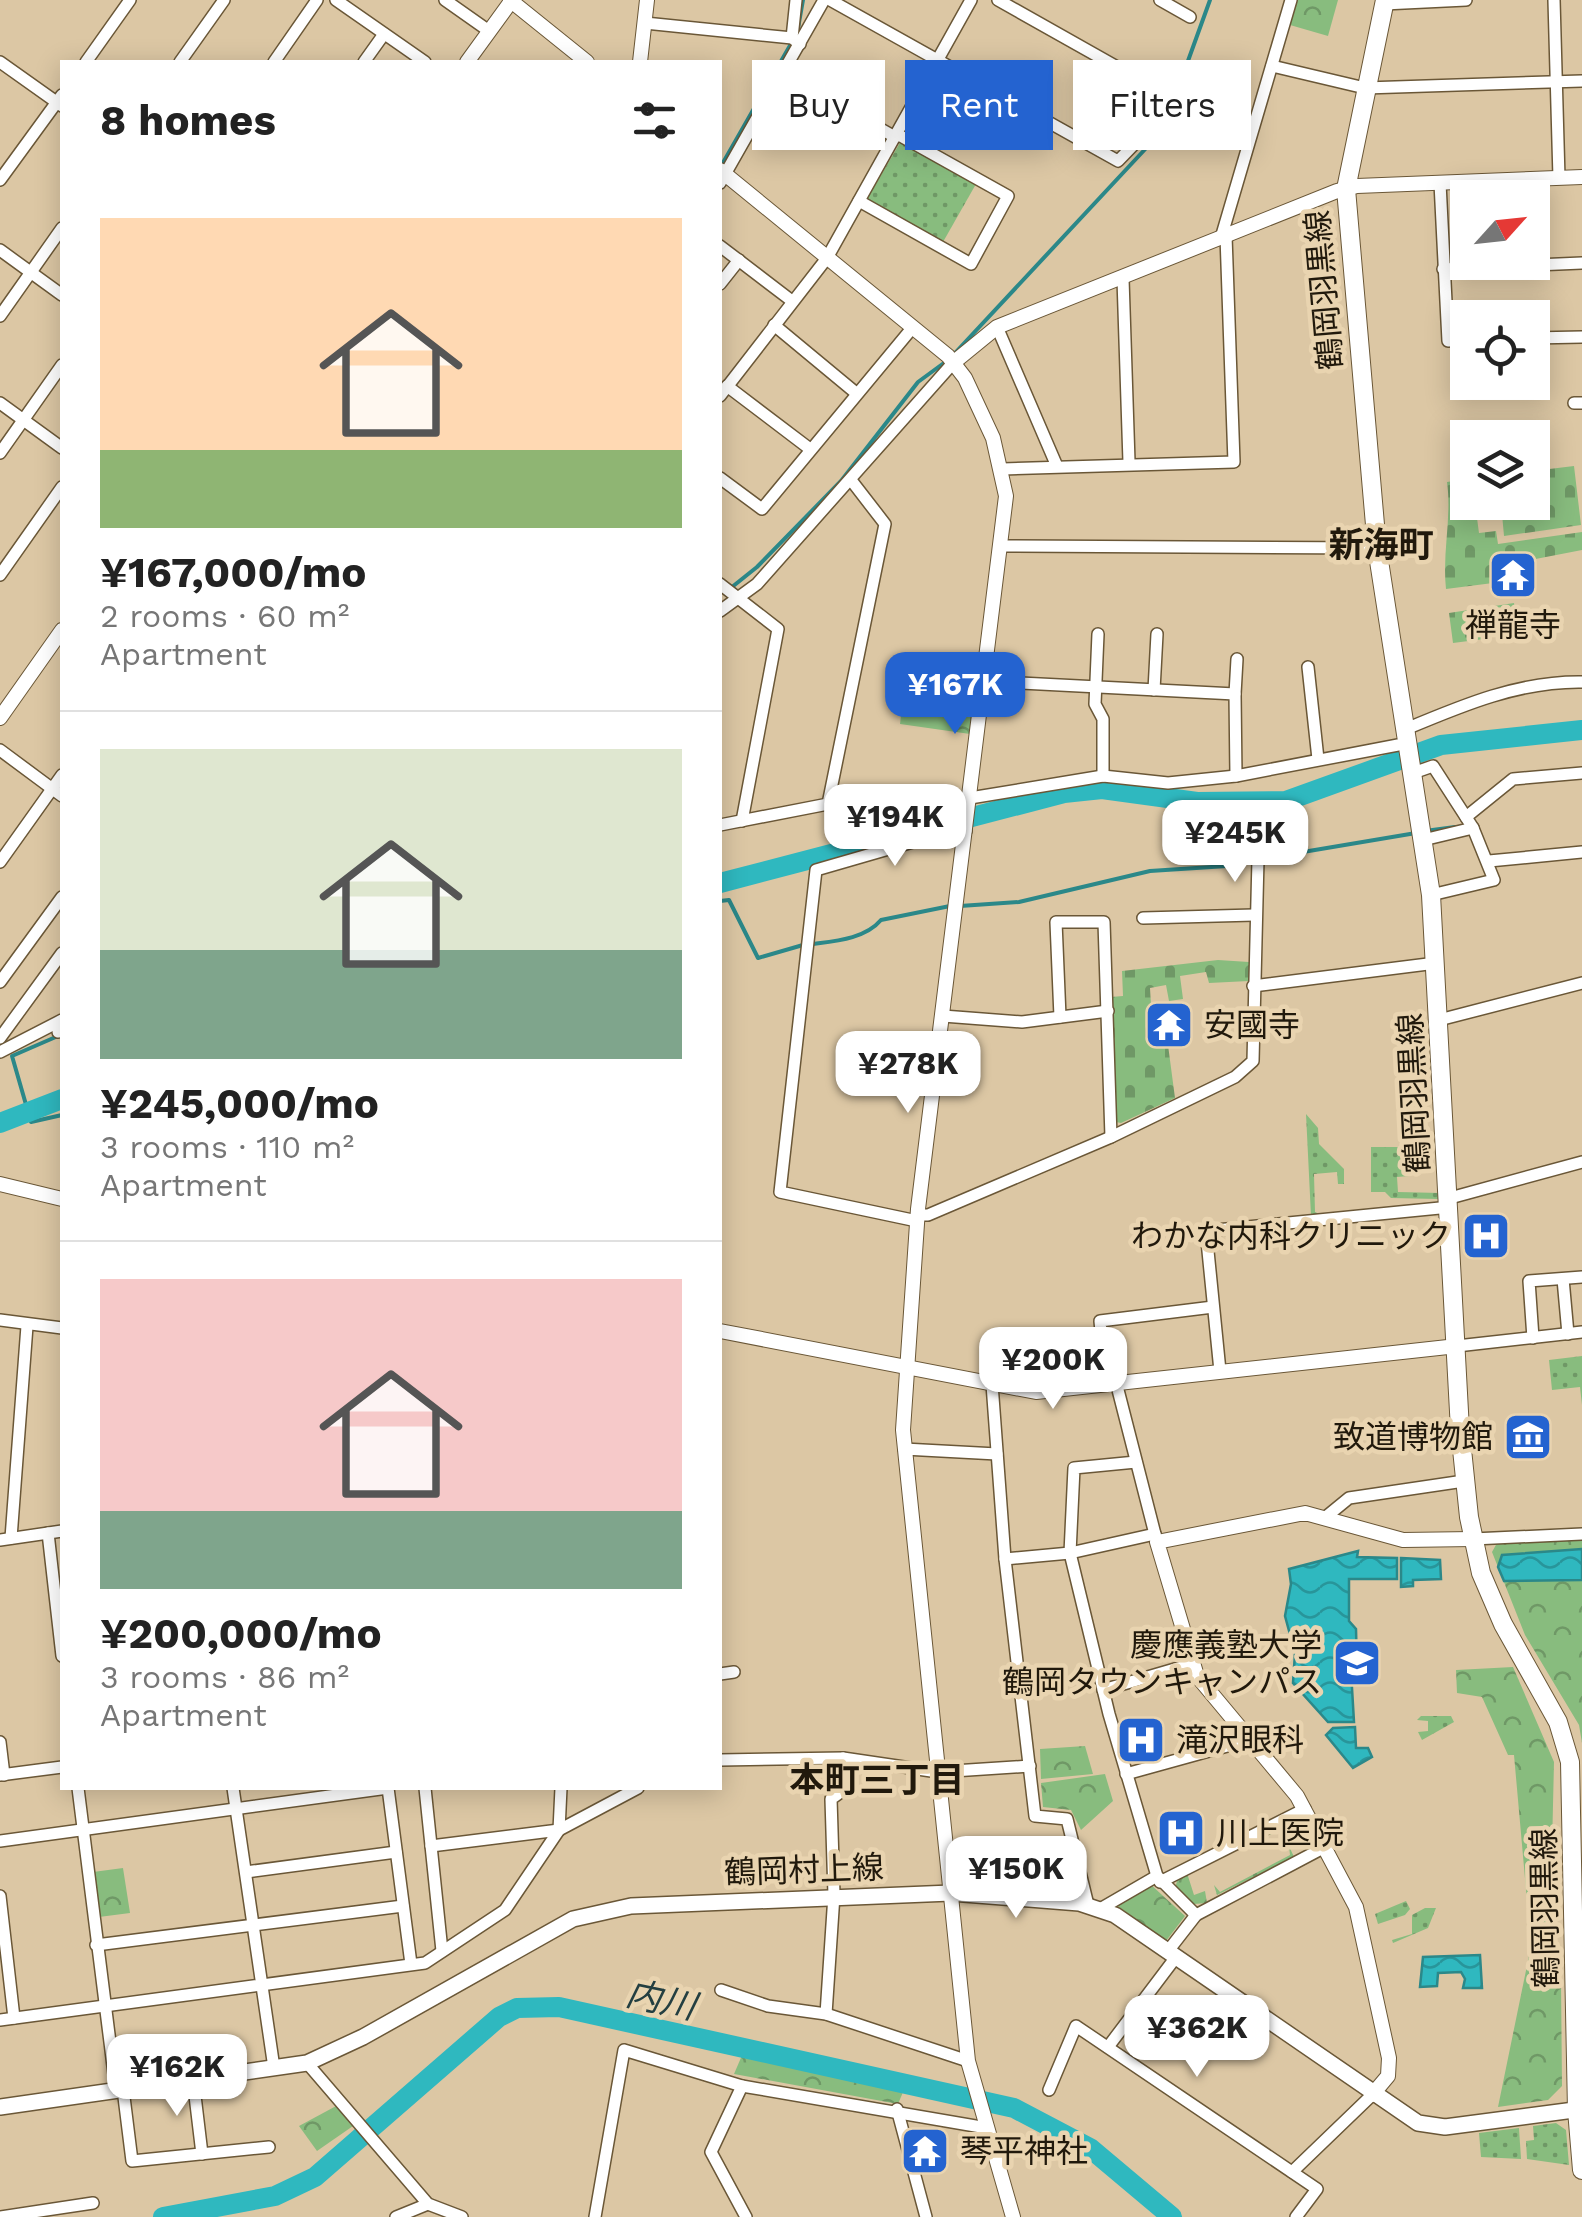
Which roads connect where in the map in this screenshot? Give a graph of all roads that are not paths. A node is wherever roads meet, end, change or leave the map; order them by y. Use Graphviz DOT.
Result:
graph roads {
  1 [pos="130,0"];
  2 [pos="224,0"];
  3 [pos="318,0"];
  4 [pos="336,0"];
  5 [pos="445,0"];
  6 [pos="511,0"];
  7 [pos="648,0"];
  8 [pos="796,0"];
  9 [pos="827,0"];
  10 [pos="971,0"];
  11 [pos="998,0"];
  12 [pos="1160,0"];
  13 [pos="1291,0"];
  14 [pos="1466,0"];
  15 [pos="1554,0"];
  16 [pos="1385,2"];
  17 [pos="1190,17"];
  18 [pos="645,23"];
  19 [pos="489,31"];
  20 [pos="384,34"];
  21 [pos="796,41"];
  22 [pos="576,59"];
  23 [pos="87,60"];
  24 [pos="181,60"];
  25 [pos="275,60"];
  26 [pos="365,60"];
  27 [pos="422,60"];
  28 [pos="468,60"];
  29 [pos="640,60"];
  30 [pos="788,60"];
  31 [pos="938,60"];
  32 [pos="0,62"];
  33 [pos="1272,66"];
  34 [pos="1556,82"];
  35 [pos="1582,82"];
  36 [pos="1365,88"];
  37 [pos="60,100"];
  38 [pos="60,102"];
  39 [pos="905,119"];
  40 [pos="752,125"];
  41 [pos="1053,125"];
  42 [pos="885,129"];
  43 [pos="896,135"];
  44 [pos="722,176"];
  45 [pos="1582,177"];
  46 [pos="1559,178"];
  47 [pos="0,180"];
  48 [pos="1440,183"];
  49 [pos="1346,188"];
  50 [pos="859,201"];
  51 [pos="60,231"];
  52 [pos="1223,237"];
  53 [pos="722,247"];
  54 [pos="0,250"];
  55 [pos="828,258"];
  56 [pos="739,260"];
  57 [pos="1582,263"];
  58 [pos="1443,268"];
  59 [pos="31,272"];
  60 [pos="1123,279"];
  61 [pos="722,281"];
  62 [pos="60,294"];
  63 [pos="792,302"];
  64 [pos="0,316"];
  65 [pos="774,325"];
  66 [pos="914,326"];
  67 [pos="997,327"];
  68 [pos="1582,337"];
  69 [pos="1550,338"];
  70 [pos="1450,340"];
  71 [pos="953,363"];
  72 [pos="60,368"];
  73 [pos="724,391"];
  74 [pos="856,392"];
  75 [pos="0,403"];
  76 [pos="23,420"];
  77 [pos="60,447"];
  78 [pos="810,449"];
  79 [pos="0,453"];
  80 [pos="1129,462"];
  81 [pos="1056,464"];
  82 [pos="1003,468"];
  83 [pos="722,479"];
  84 [pos="851,480"];
  85 [pos="60,490"];
  86 [pos="1000,546"];
  87 [pos="1377,548"];
  88 [pos="0,574"];
  89 [pos="722,586"];
  90 [pos="735,596"];
  91 [pos="722,609"];
  92 [pos="60,633"];
  93 [pos="1098,634"];
  94 [pos="1156,634"];
  95 [pos="1237,660"];
  96 [pos="1308,667"];
  97 [pos="984,681"];
  98 [pos="1582,682"];
  99 [pos="1096,688"];
  100 [pos="1154,690"];
  101 [pos="1235,694"];
  102 [pos="0,718"];
  103 [pos="1402,737"];
  104 [pos="0,750"];
  105 [pos="1318,760"];
  106 [pos="1582,773"];
  107 [pos="1103,776"];
  108 [pos="1236,776"];
  109 [pos="1414,778"];
  110 [pos="57,792"];
  111 [pos="970,798"];
  112 [pos="742,820"];
  113 [pos="1470,822"];
  114 [pos="722,825"];
  115 [pos="966,831"];
  116 [pos="1423,840"];
  117 [pos="1582,852"];
  118 [pos="1258,859"];
  119 [pos="1488,861"];
  120 [pos="0,862"];
  121 [pos="1431,896"];
  122 [pos="60,900"];
  123 [pos="1254,915"];
  124 [pos="1143,918"];
  125 [pos="60,955"];
  126 [pos="1436,964"];
  127 [pos="0,982"];
  128 [pos="1582,983"];
  129 [pos="1252,986"];
  130 [pos="1108,1012"];
  131 [pos="943,1016"];
  132 [pos="1060,1018"];
  133 [pos="1439,1020"];
  134 [pos="60,1027"];
  135 [pos="1,1048"];
  136 [pos="1111,1137"];
  137 [pos="1582,1162"];
  138 [pos="0,1184"];
  139 [pos="60,1199"];
  140 [pos="1450,1203"];
  141 [pos="917,1218"];
  142 [pos="1582,1277"];
  143 [pos="1563,1278"];
  144 [pos="1213,1308"];
  145 [pos="0,1320"];
  146 [pos="27,1326"];
  147 [pos="60,1328"];
  148 [pos="722,1331"];
  149 [pos="1575,1333"];
  150 [pos="1533,1338"];
  151 [pos="1457,1346"];
  152 [pos="910,1370"];
  153 [pos="1220,1371"];
  154 [pos="1111,1383"];
  155 [pos="992,1384"];
  156 [pos="904,1449"];
  157 [pos="997,1454"];
  158 [pos="1136,1462"];
  159 [pos="1464,1481"];
  160 [pos="1327,1516"];
  161 [pos="60,1531"];
  162 [pos="48,1533"];
  163 [pos="1582,1534"];
  164 [pos="1156,1538"];
  165 [pos="6,1539"];
  166 [pos="1473,1539"];
  167 [pos="1070,1553"];
  168 [pos="1005,1559"];
  169 [pos="60,1638"];
  170 [pos="1192,1664"];
  171 [pos="734,1672"];
  172 [pos="722,1674"];
  173 [pos="1103,1690"];
  174 [pos="1249,1740"];
  175 [pos="0,1742"];
  176 [pos="844,1758"];
  177 [pos="722,1760"];
  178 [pos="1030,1766"];
  179 [pos="60,1767"];
  180 [pos="938,1772"];
  181 [pos="1126,1774"];
  182 [pos="2,1775"];
  183 [pos="78,1790"];
  184 [pos="234,1790"];
  185 [pos="374,1790"];
  186 [pos="388,1790"];
  187 [pos="425,1790"];
  188 [pos="561,1790"];
  189 [pos="634,1790"];
  190 [pos="1305,1808"];
  191 [pos="236,1809"];
  192 [pos="83,1830"];
  193 [pos="559,1830"];
  194 [pos="0,1840"];
  195 [pos="431,1846"];
  196 [pos="1325,1847"];
  197 [pos="396,1852"];
  198 [pos="246,1872"];
  199 [pos="1158,1879"];
  200 [pos="951,1893"];
  201 [pos="834,1894"];
  202 [pos="0,1896"];
  203 [pos="403,1906"];
  204 [pos="1094,1907"];
  205 [pos="1196,1915"];
  206 [pos="254,1926"];
  207 [pos="96,1945"];
  208 [pos="442,1951"];
  209 [pos="1172,1954"];
  210 [pos="411,1964"];
  211 [pos="262,1984"];
  212 [pos="722,1990"];
  213 [pos="106,2006"];
  214 [pos="826,2014"];
  215 [pos="14,2018"];
  216 [pos="0,2020"];
  217 [pos="1108,2048"];
  218 [pos="968,2061"];
  219 [pos="307,2063"];
  220 [pos="274,2068"];
  221 [pos="193,2079"];
  222 [pos="742,2086"];
  223 [pos="119,2090"];
  224 [pos="1049,2090"];
  225 [pos="1372,2095"];
  226 [pos="0,2107"];
  227 [pos="897,2109"];
  228 [pos="1579,2110"];
  229 [pos="987,2128"];
  230 [pos="269,2147"];
  231 [pos="202,2154"];
  232 [pos="1582,2170"];
  233 [pos="1292,2172"];
  234 [pos="93,2203"];
  235 [pos="428,2204"];
  236 [pos="0,2217"];
  237 [pos="396,2217"];
  238 [pos="462,2217"];
  239 [pos="594,2217"];
  240 [pos="746,2217"];
  241 [pos="926,2217"];
  242 [pos="1013,2217"];
  243 [pos="1296,2217"];
  1 -- 23 [label="street"];
  2 -- 24 [label="street"];
  3 -- 25 [label="street"];
  4 -- 20 [label="street"];
  5 -- 19 [label="street"];
  6 -- 19 [label="street"];
  6 -- 22 [label="street"];
  7 -- 18 [label="street"];
  8 -- 21 [label="street"];
  9 -- 21 [label="street"];
  9 -- 31 [label="street"];
  10 -- 31 [label="street"];
  11 -- 41 [label="street"];
  12 -- 17 [label="street"];
  13 -- 33 [label="street"];
  14 -- 16 [label="street"];
  15 -- 34 [label="street"];
  16 -- 36 [label="main road, 鶴岡羽黒線"];
  18 -- 21 [label="street"];
  18 -- 29 [label="street"];
  19 -- 28 [label="street"];
  20 -- 26 [label="street"];
  20 -- 27 [label="street"];
  21 -- 30 [label="street"];
  32 -- 37 [label="street"];
  33 -- 36 [label="street"];
  33 -- 52 [label="street"];
  34 -- 35 [label="street"];
  34 -- 36 [label="street"];
  34 -- 46 [label="street"];
  36 -- 49 [label="main road, 鶴岡羽黒線"];
  38 -- 47 [label="street"];
  39 -- 43 [label="street"];
  40 -- 44 [label="street"];
  42 -- 43 [label="street"];
  43 -- 50 [label="street"];
  43 -- 50 [label="street"];
  44 -- 55 [label="street"];
  45 -- 46 [label="street"];
  46 -- 48 [label="street"];
  48 -- 49 [label="street"];
  48 -- 58 [label="street"];
  49 -- 52 [label="street"];
  49 -- 87 [label="main road, 鶴岡羽黒線"];
  50 -- 55 [label="street"];
  51 -- 59 [label="street"];
  52 -- 60 [label="street"];
  52 -- 80 [label="street"];
  53 -- 56 [label="street"];
  54 -- 59 [label="street"];
  55 -- 63 [label="street"];
  55 -- 66 [label="street"];
  56 -- 61 [label="street"];
  56 -- 63 [label="street"];
  57 -- 58 [label="street"];
  58 -- 70 [label="street"];
  59 -- 62 [label="street"];
  59 -- 64 [label="street"];
  60 -- 67 [label="street"];
  60 -- 80 [label="street"];
  63 -- 65 [label="street"];
  65 -- 73 [label="street"];
  65 -- 74 [label="street"];
  66 -- 71 [label="street"];
  66 -- 74 [label="street"];
  67 -- 71 [label="street"];
  67 -- 81 [label="street"];
  68 -- 69 [label="street"];
  71 -- 82 [label="street"];
  71 -- 84 [label="street"];
  72 -- 76 [label="street"];
  73 -- 78 [label="street"];
  74 -- 78 [label="street"];
  75 -- 76 [label="street"];
  76 -- 77 [label="street"];
  76 -- 79 [label="street"];
  78 -- 83 [label="street"];
  80 -- 81 [label="street"];
  81 -- 82 [label="street"];
  82 -- 86 [label="street"];
  84 -- 90 [label="street"];
  84 -- 112 [label="street"];
  85 -- 88 [label="street"];
  86 -- 87 [label="street"];
  86 -- 97 [label="street"];
  87 -- 103 [label="main road, 鶴岡羽黒線"];
  89 -- 90 [label="street"];
  90 -- 91 [label="street"];
  90 -- 112 [label="street"];
  92 -- 102 [label="street"];
  93 -- 99 [label="street"];
  94 -- 100 [label="street"];
  95 -- 101 [label="street"];
  96 -- 105 [label="street"];
  97 -- 99 [label="street"];
  97 -- 111 [label="street"];
  98 -- 103 [label="street"];
  99 -- 100 [label="street"];
  99 -- 107 [label="street"];
  100 -- 101 [label="street"];
  101 -- 108 [label="street"];
  103 -- 105 [label="street"];
  103 -- 109 [label="main road, 鶴岡羽黒線"];
  104 -- 110 [label="street"];
  105 -- 108 [label="street"];
  106 -- 113 [label="street"];
  107 -- 108 [label="street"];
  107 -- 111 [label="street"];
  109 -- 113 [label="street"];
  109 -- 116 [label="main road, 鶴岡羽黒線"];
  110 -- 120 [label="street"];
  111 -- 115 [label="street"];
  112 -- 114 [label="street"];
  113 -- 116 [label="street"];
  113 -- 119 [label="street"];
  115 -- 131 [label="street"];
  115 -- 141 [label="street"];
  116 -- 121 [label="main road, 鶴岡羽黒線"];
  117 -- 119 [label="street"];
  118 -- 123 [label="street"];
  119 -- 121 [label="street"];
  121 -- 126 [label="main road, 鶴岡羽黒線"];
  122 -- 127 [label="street"];
  123 -- 124 [label="street"];
  123 -- 129 [label="street"];
  125 -- 135 [label="street"];
  126 -- 129 [label="street"];
  126 -- 133 [label="main road, 鶴岡羽黒線"];
  128 -- 133 [label="street"];
  129 -- 136 [label="street"];
  130 -- 132 [label="street"];
  130 -- 132 [label="street"];
  130 -- 136 [label="street"];
  131 -- 132 [label="street"];
  131 -- 141 [label="street"];
  133 -- 140 [label="main road, 鶴岡羽黒線"];
  134 -- 135 [label="street"];
  136 -- 141 [label="street"];
  137 -- 140 [label="street"];
  138 -- 139 [label="street"];
  140 -- 144 [label="street"];
  140 -- 151 [label="main road, 鶴岡羽黒線"];
  141 -- 152 [label="street"];
  142 -- 143 [label="street"];
  143 -- 149 [label="street"];
  143 -- 150 [label="street"];
  144 -- 153 [label="street"];
  144 -- 154 [label="street"];
  145 -- 146 [label="street"];
  146 -- 147 [label="street"];
  146 -- 165 [label="street"];
  148 -- 152 [label="street"];
  149 -- 150 [label="street"];
  150 -- 151 [label="street"];
  151 -- 153 [label="street"];
  151 -- 159 [label="main road, 鶴岡羽黒線"];
  152 -- 155 [label="street"];
  152 -- 156 [label="street"];
  153 -- 154 [label="street"];
  154 -- 155 [label="street"];
  154 -- 158 [label="street"];
  155 -- 157 [label="street"];
  156 -- 157 [label="street"];
  156 -- 180 [label="street"];
  157 -- 168 [label="street"];
  158 -- 164 [label="street"];
  158 -- 167 [label="street"];
  159 -- 160 [label="street"];
  159 -- 166 [label="main road, 鶴岡羽黒線"];
  160 -- 164 [label="street"];
  160 -- 166 [label="street"];
  161 -- 162 [label="street"];
  162 -- 165 [label="street"];
  162 -- 169 [label="street"];
  163 -- 166 [label="street"];
  164 -- 167 [label="street"];
  164 -- 170 [label="street"];
  166 -- 228 [label="main road, 鶴岡羽黒線"];
  167 -- 168 [label="street"];
  167 -- 173 [label="street"];
  168 -- 178 [label="street"];
  170 -- 173 [label="street"];
  170 -- 174 [label="street"];
  171 -- 172 [label="street"];
  173 -- 181 [label="street"];
  174 -- 181 [label="street"];
  174 -- 190 [label="street"];
  175 -- 182 [label="street"];
  176 -- 177 [label="street"];
  176 -- 180 [label="street"];
  176 -- 201 [label="street"];
  178 -- 180 [label="street"];
  178 -- 204 [label="street"];
  179 -- 182 [label="street"];
  180 -- 200 [label="street"];
  181 -- 199 [label="street"];
  183 -- 192 [label="street"];
  184 -- 191 [label="street"];
  185 -- 191 [label="street"];
  186 -- 197 [label="street"];
  187 -- 195 [label="street"];
  188 -- 193 [label="street"];
  189 -- 193 [label="street"];
  190 -- 196 [label="street"];
  190 -- 199 [label="street"];
  191 -- 192 [label="street"];
  191 -- 198 [label="street"];
  192 -- 194 [label="street"];
  192 -- 207 [label="street"];
  193 -- 195 [label="street"];
  193 -- 208 [label="street"];
  195 -- 208 [label="street"];
  196 -- 205 [label="street"];
  196 -- 225 [label="street"];
  197 -- 198 [label="street"];
  197 -- 203 [label="street"];
  198 -- 206 [label="street"];
  199 -- 204 [label="street"];
  199 -- 205 [label="street"];
  200 -- 201 [label="main road, 鶴岡村上線"];
  200 -- 204 [label="main road, 鶴岡村上線"];
  200 -- 218 [label="street"];
  201 -- 214 [label="street"];
  201 -- 219 [label="main road, 鶴岡村上線"];
  202 -- 215 [label="street"];
  203 -- 206 [label="street"];
  203 -- 210 [label="street"];
  204 -- 209 [label="main road, 鶴岡村上線"];
  205 -- 209 [label="street"];
  206 -- 207 [label="street"];
  206 -- 211 [label="street"];
  207 -- 213 [label="street"];
  208 -- 210 [label="street"];
  209 -- 217 [label="street"];
  209 -- 225 [label="main road, 鶴岡村上線"];
  210 -- 211 [label="street"];
  211 -- 213 [label="street"];
  211 -- 220 [label="street"];
  212 -- 214 [label="street"];
  213 -- 215 [label="street"];
  213 -- 223 [label="street"];
  214 -- 218 [label="street"];
  215 -- 216 [label="street"];
  217 -- 224 [label="street"];
  217 -- 233 [label="street"];
  218 -- 229 [label="street"];
  219 -- 220 [label="main road, 鶴岡村上線"];
  219 -- 235 [label="street"];
  220 -- 221 [label="main road, 鶴岡村上線"];
  221 -- 223 [label="main road, 鶴岡村上線"];
  221 -- 231 [label="street"];
  222 -- 227 [label="street"];
  222 -- 239 [label="street"];
  222 -- 240 [label="street"];
  223 -- 226 [label="main road, 鶴岡村上線"];
  223 -- 231 [label="street"];
  225 -- 228 [label="main road, 鶴岡村上線"];
  225 -- 233 [label="street"];
  227 -- 229 [label="street"];
  227 -- 241 [label="street"];
  228 -- 232 [label="main road, 鶴岡羽黒線"];
  229 -- 242 [label="street"];
  230 -- 231 [label="street"];
  233 -- 243 [label="street"];
  234 -- 236 [label="street"];
  235 -- 237 [label="street"];
  235 -- 238 [label="street"];
}
